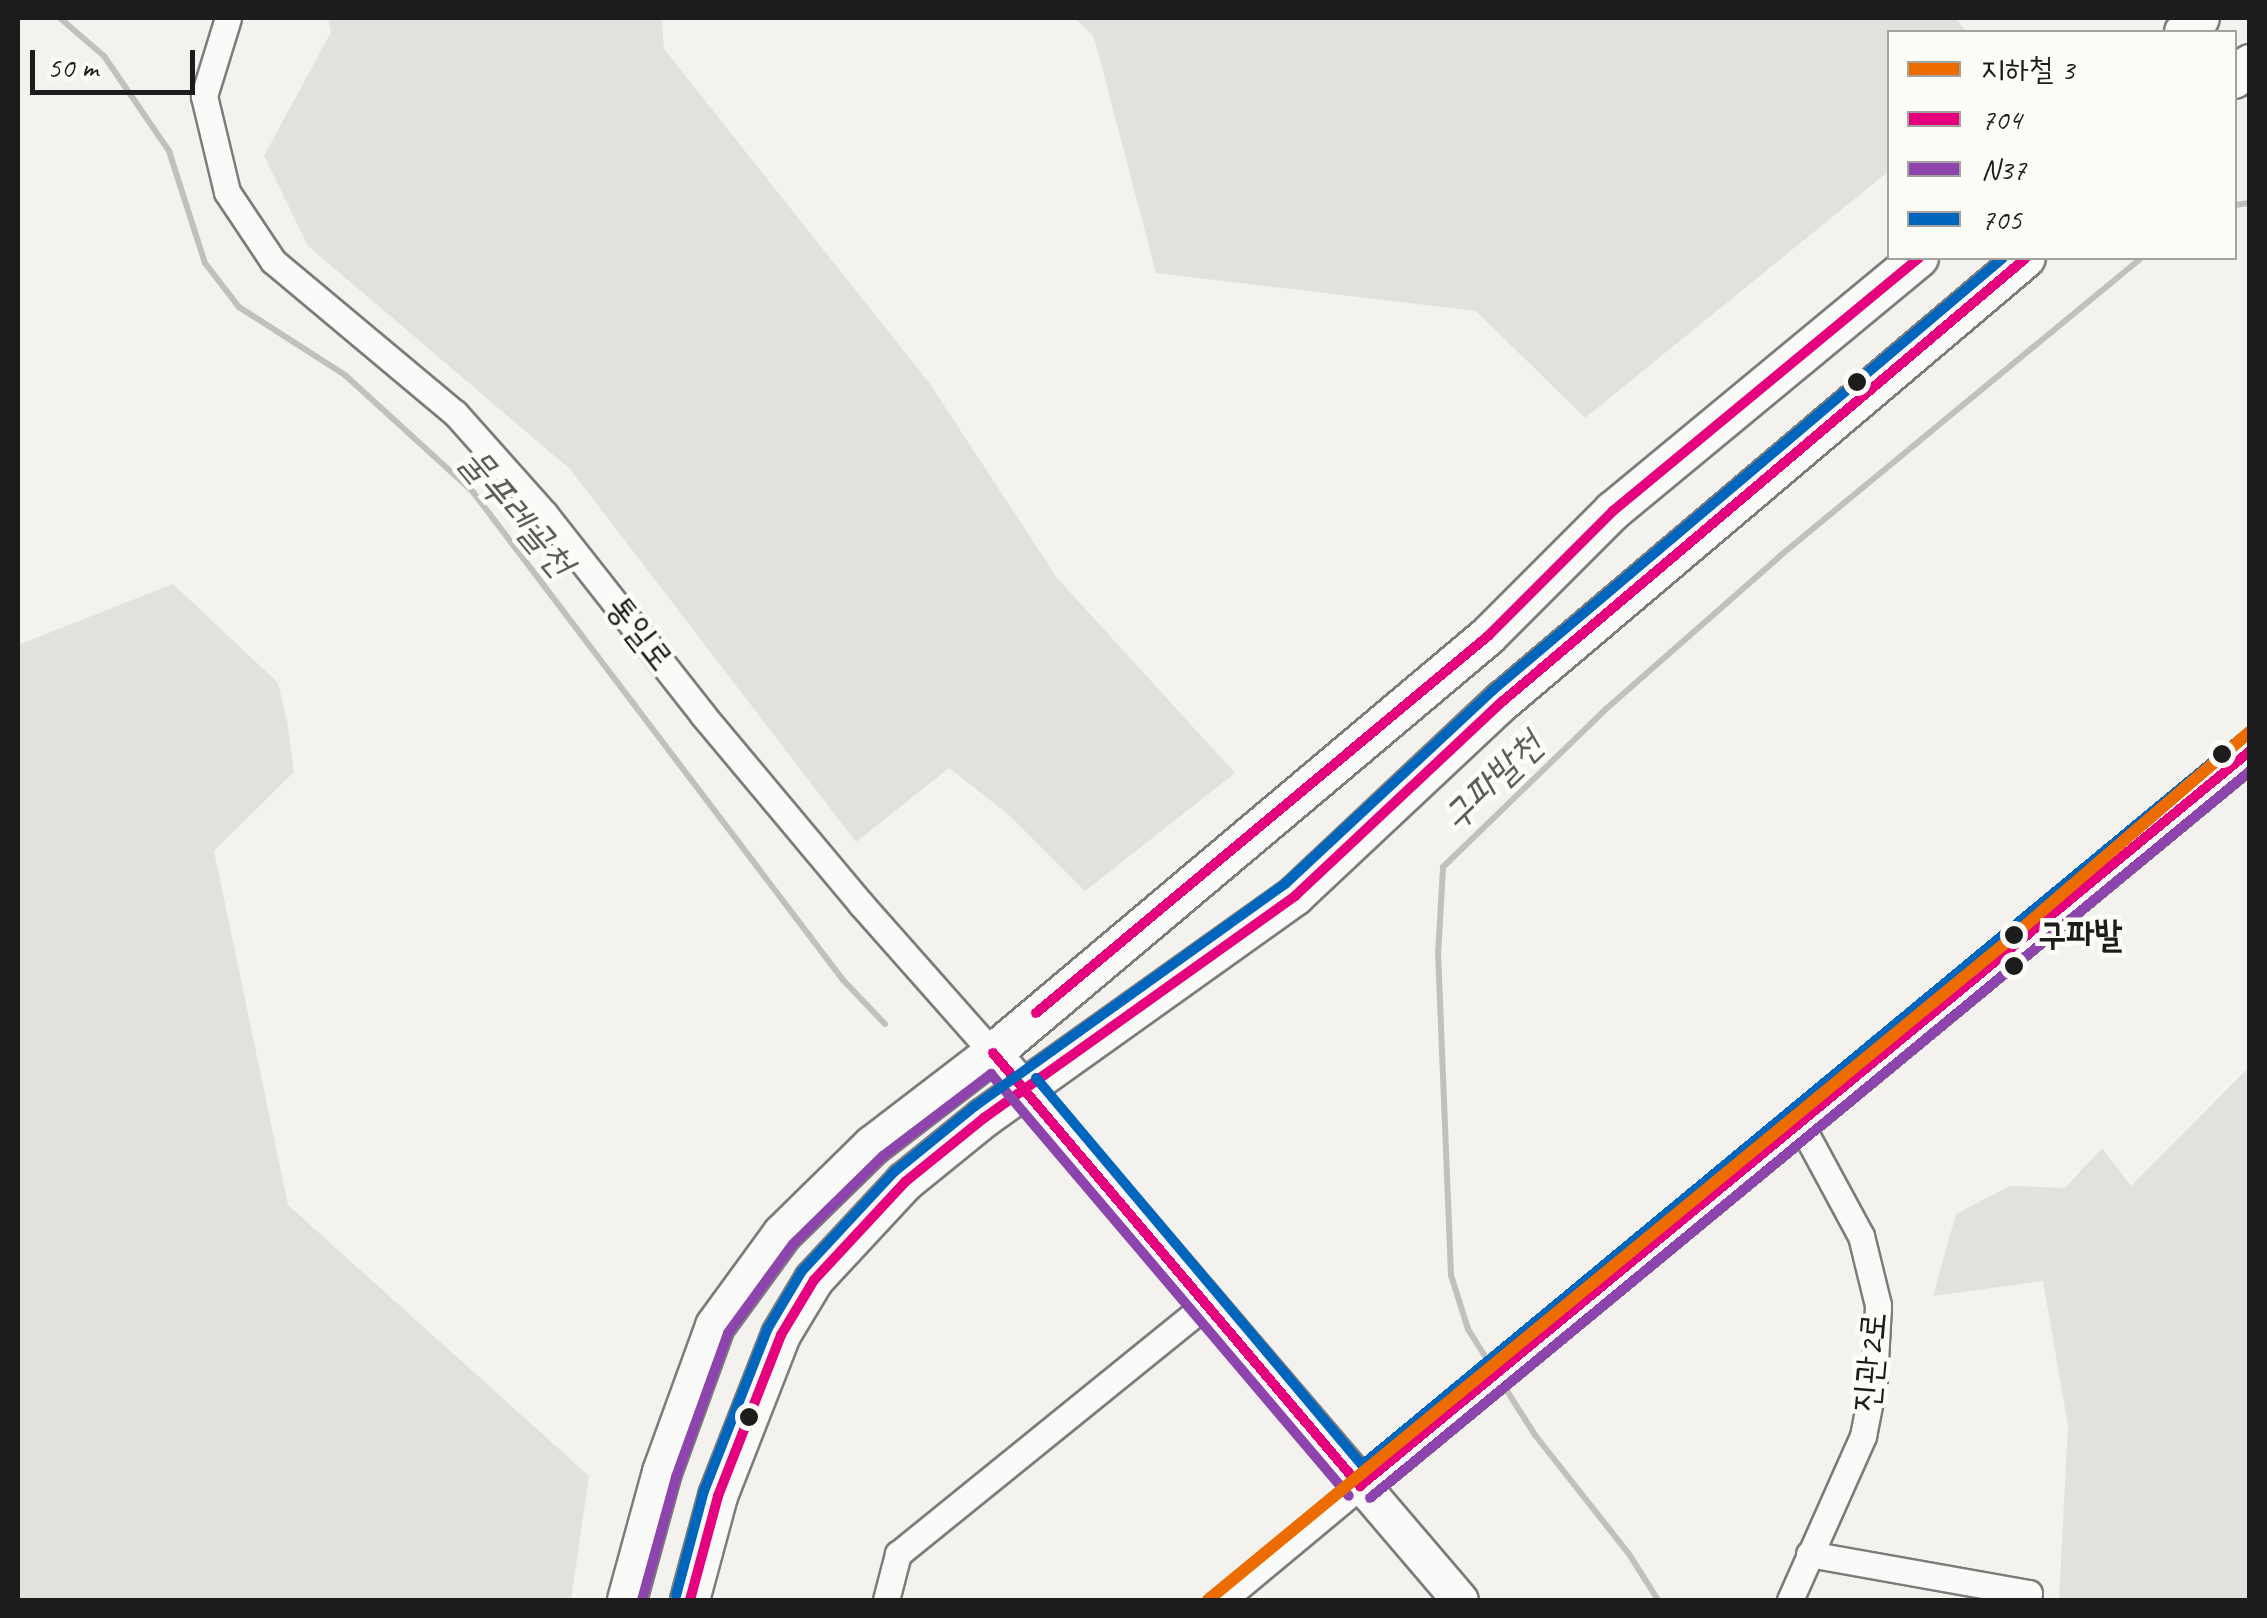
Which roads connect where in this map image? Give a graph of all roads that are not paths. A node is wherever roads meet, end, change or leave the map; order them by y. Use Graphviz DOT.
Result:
graph roads {
  1 [pos="228,18"];
  2 [pos="1917,260"];
  3 [pos="2024,260"];
  4 [pos="2250,750"];
  5 [pos="993,1053"];
  6 [pos="1025,1088"];
  7 [pos="1801,1125"];
  8 [pos="1208,1304"];
  9 [pos="1360,1486"];
  10 [pos="1809,1554"];
  11 [pos="627,1600"];
  12 [pos="690,1600"];
  13 [pos="886,1600"];
  14 [pos="1224,1600"];
  15 [pos="1460,1600"];
  16 [pos="1790,1600"];
  17 [pos="2027,1600"];
  1 -- 5 [label="street, 통일로"];
  2 -- 5 [label="main road"];
  3 -- 6 [label="main road"];
  4 -- 7 [label="street"];
  5 -- 6 [label="street"];
  5 -- 11 [label="main road"];
  6 -- 8 [label="street"];
  6 -- 12 [label="main road"];
  7 -- 9 [label="street"];
  7 -- 10 [label="street, 진관2로"];
  8 -- 9 [label="street"];
  8 -- 13 [label="street"];
  9 -- 14 [label="street"];
  9 -- 15 [label="street"];
  10 -- 16 [label="street, 진관2로"];
  10 -- 17 [label="street"];
}
